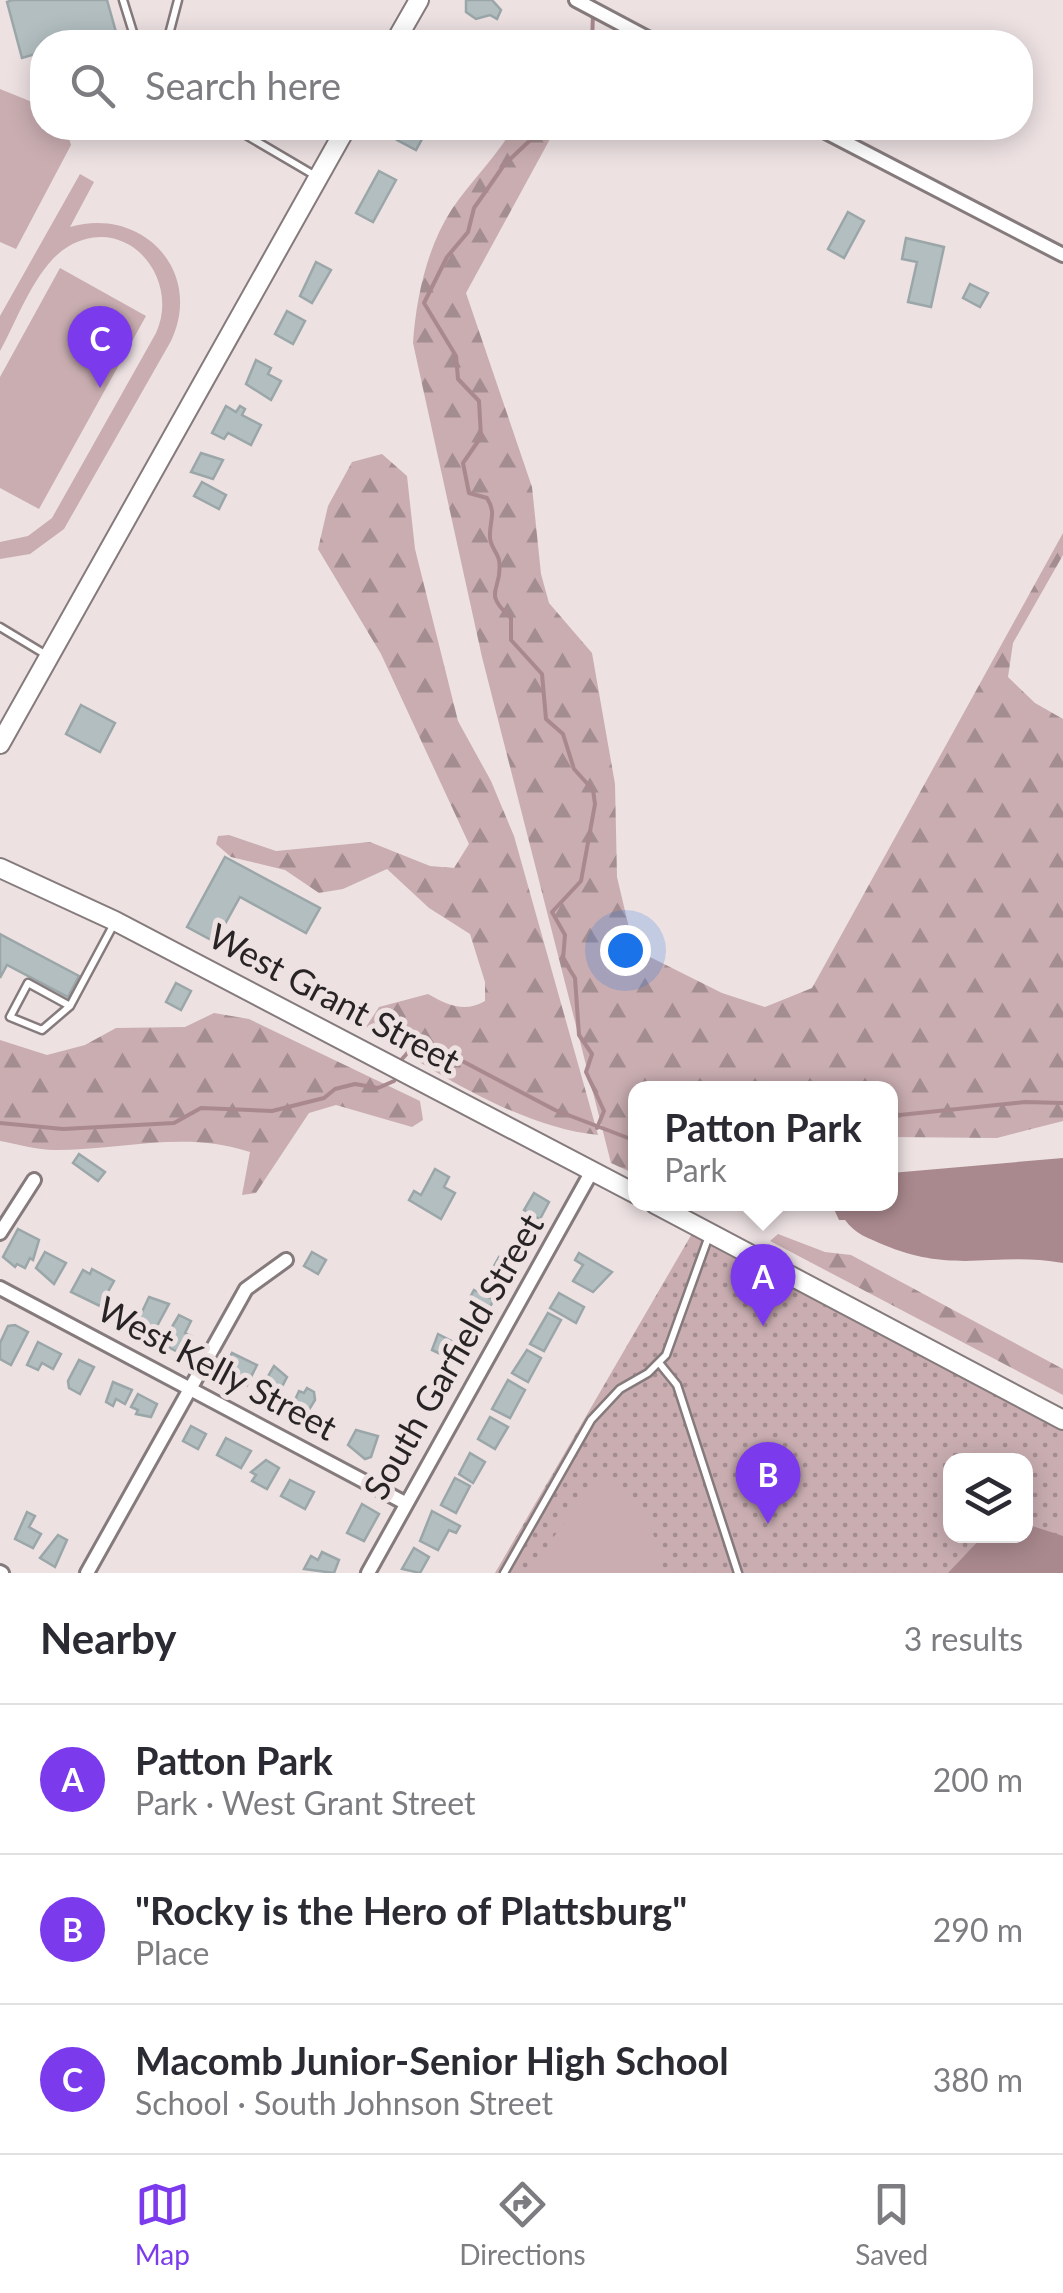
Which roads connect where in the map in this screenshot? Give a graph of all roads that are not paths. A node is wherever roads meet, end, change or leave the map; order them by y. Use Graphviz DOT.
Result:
graph roads {
  1 [pos="123,0"];
  2 [pos="178,0"];
  3 [pos="419,0"];
  4 [pos="576,0"];
  5 [pos="132,30"];
  6 [pos="170,30"];
  7 [pos="402,30"];
  8 [pos="633,30"];
  9 [pos="255,140"];
  10 [pos="339,140"];
  11 [pos="841,140"];
  12 [pos="318,177"];
  13 [pos="1063,255"];
  14 [pos="0,628"];
  15 [pos="49,656"];
  16 [pos="0,744"];
  17 [pos="0,868"];
  18 [pos="115,921"];
  19 [pos="70,1006"];
  20 [pos="592,1171"];
  21 [pos="34,1180"];
  22 [pos="628,1190"];
  23 [pos="669,1211"];
  24 [pos="710,1232"];
  25 [pos="0,1233"];
  26 [pos="286,1260"];
  27 [pos="0,1288"];
  28 [pos="660,1364"];
  29 [pos="192,1390"];
  30 [pos="1063,1420"];
  31 [pos="405,1503"];
  32 [pos="87,1573"];
  33 [pos="368,1573"];
  34 [pos="504,1573"];
  35 [pos="738,1573"];
  1 -- 5 [label="lane"];
  2 -- 6 [label="lane"];
  3 -- 7 [label="main road"];
  4 -- 8 [label="street"];
  9 -- 12 [label="lane"];
  10 -- 12 [label="main road"];
  11 -- 13 [label="street"];
  12 -- 15 [label="main road"];
  14 -- 15 [label="lane"];
  15 -- 16 [label="main road"];
  17 -- 18 [label="main road, West Grant Street"];
  18 -- 19 [label="lane"];
  18 -- 20 [label="main road, West Grant Street"];
  19 -- 19 [label="lane"];
  20 -- 22 [label="main road, West Grant Street"];
  20 -- 31 [label="street, South Garfield Street"];
  21 -- 25 [label="street"];
  23 -- 24 [label="main road"];
  24 -- 28 [label="lane"];
  24 -- 30 [label="main road"];
  26 -- 29 [label="street"];
  27 -- 29 [label="street, West Kelly Street"];
  28 -- 34 [label="lane"];
  28 -- 35 [label="lane"];
  29 -- 31 [label="street, West Kelly Street"];
  29 -- 32 [label="street"];
  31 -- 33 [label="street, South Garfield Street"];
}
